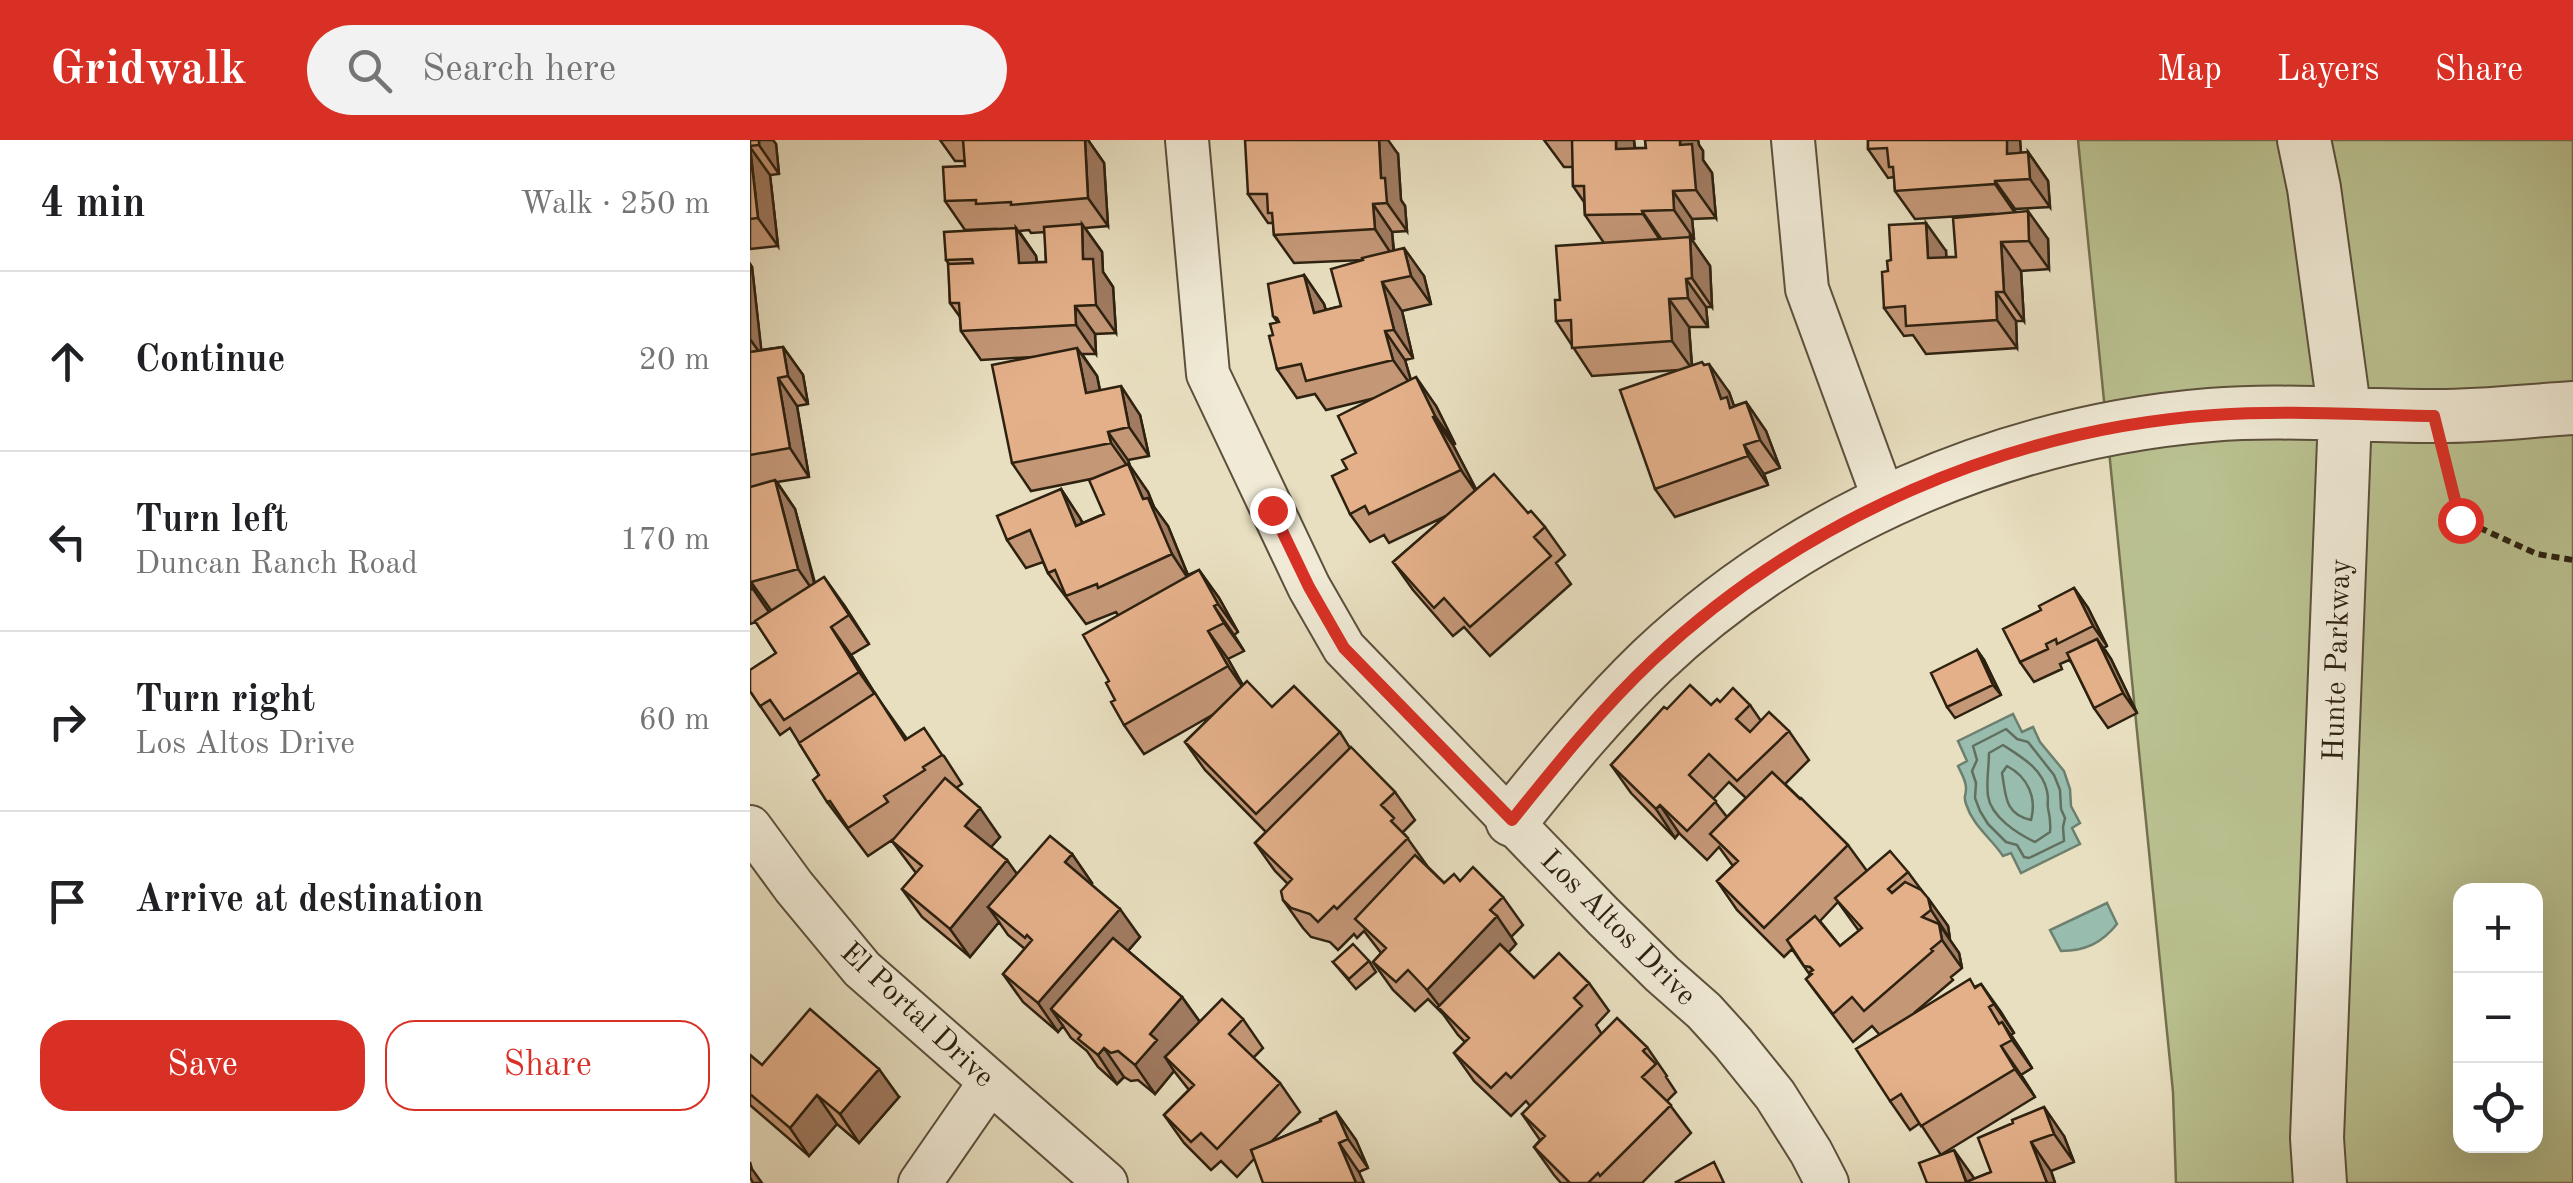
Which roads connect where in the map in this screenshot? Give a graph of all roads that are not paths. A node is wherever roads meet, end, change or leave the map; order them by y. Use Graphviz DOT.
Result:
graph roads {
  1 [pos="1187,140"];
  2 [pos="1793,140"];
  3 [pos="2304,140"];
  4 [pos="2573,408"];
  5 [pos="2346,415"];
  6 [pos="1885,502"];
  7 [pos="1512,820"];
  8 [pos="750,827"];
  9 [pos="990,1082"];
  10 [pos="920,1183"];
  11 [pos="1106,1183"];
  12 [pos="1827,1183"];
  13 [pos="2320,1183"];
  1 -- 7 [label="street, Los Altos Drive"];
  2 -- 6 [label="street"];
  3 -- 5 [label="street, Hunte Parkway"];
  4 -- 5 [label="street"];
  5 -- 6 [label="street"];
  5 -- 13 [label="street, Hunte Parkway"];
  6 -- 7 [label="street"];
  7 -- 12 [label="street, Los Altos Drive"];
  8 -- 9 [label="street, El Portal Drive"];
  9 -- 10 [label="street"];
  9 -- 11 [label="street, El Portal Drive"];
}
